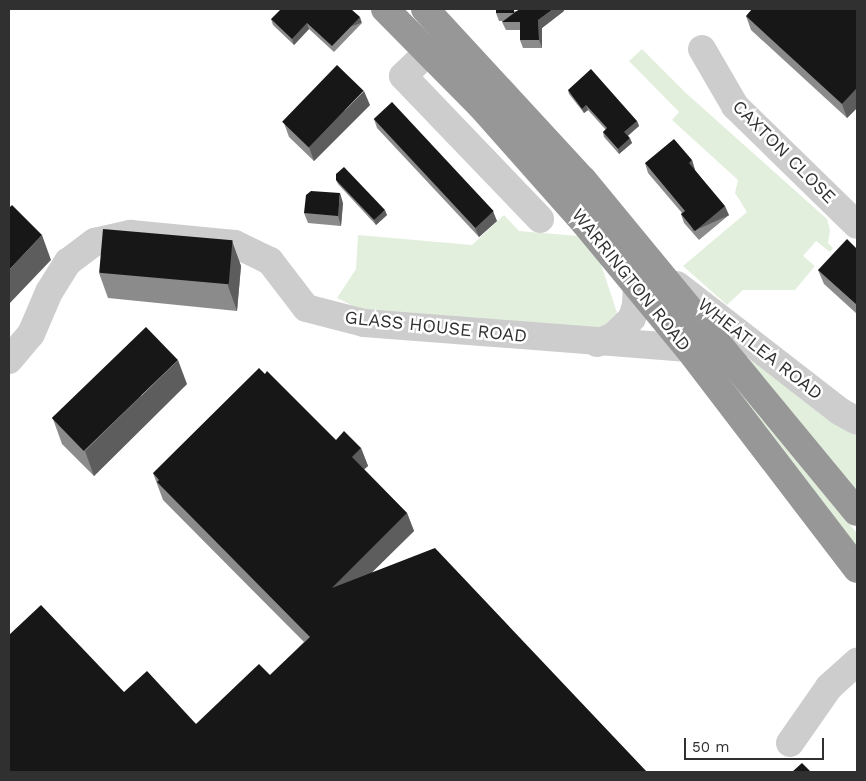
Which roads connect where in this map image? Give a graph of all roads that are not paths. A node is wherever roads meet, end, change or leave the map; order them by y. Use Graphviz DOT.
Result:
graph roads {
  1 [pos="385,9"];
  2 [pos="425,9"];
  3 [pos="702,49"];
  4 [pos="429,51"];
  5 [pos="526,213"];
  6 [pos="857,226"];
  7 [pos="664,274"];
  8 [pos="637,286"];
  9 [pos="597,343"];
  10 [pos="688,348"];
  11 [pos="9,360"];
  12 [pos="857,421"];
  13 [pos="857,512"];
  14 [pos="857,569"];
  15 [pos="857,662"];
  16 [pos="790,743"];
  1 -- 4 [label="highway, WARRINGTON ROAD"];
  2 -- 7 [label="highway, WARRINGTON ROAD"];
  3 -- 6 [label="street, CAXTON CLOSE"];
  4 -- 5 [label="street"];
  4 -- 8 [label="highway, WARRINGTON ROAD"];
  7 -- 12 [label="street, WHEATLEA ROAD"];
  7 -- 13 [label="highway, WARRINGTON ROAD"];
  8 -- 9 [label="street"];
  8 -- 10 [label="highway, WARRINGTON ROAD"];
  9 -- 10 [label="street, GLASS HOUSE ROAD"];
  9 -- 11 [label="street, GLASS HOUSE ROAD"];
  10 -- 14 [label="highway, WARRINGTON ROAD"];
  15 -- 16 [label="street"];
}
